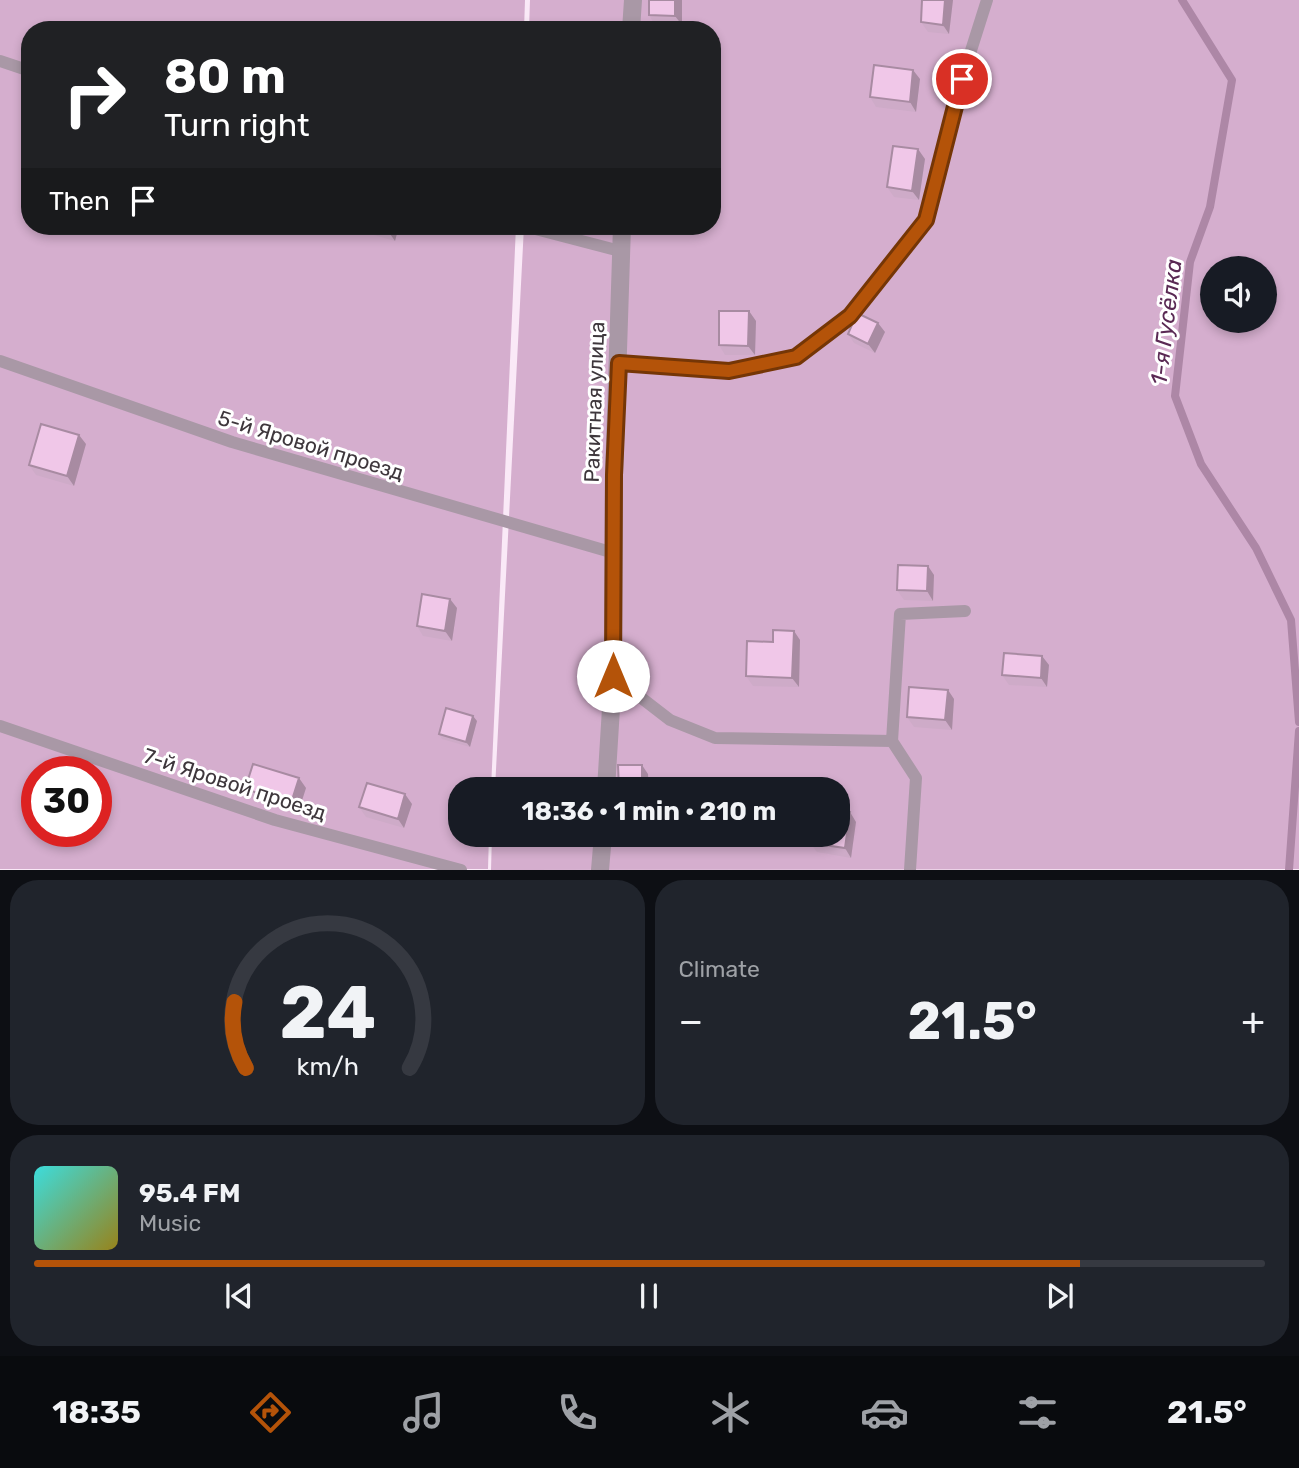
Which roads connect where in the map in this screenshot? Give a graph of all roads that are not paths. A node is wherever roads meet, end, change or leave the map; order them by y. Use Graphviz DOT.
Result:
graph roads {
  1 [pos="633,0"];
  2 [pos="987,0"];
  3 [pos="632,21"];
  4 [pos="0,61"];
  5 [pos="21,68"];
  6 [pos="559,235"];
  7 [pos="621,235"];
  8 [pos="620,251"];
  9 [pos="0,361"];
  10 [pos="619,363"];
  11 [pos="614,553"];
  12 [pos="965,611"];
  13 [pos="613,676"];
  14 [pos="0,726"];
  15 [pos="892,741"];
  16 [pos="607,777"];
  17 [pos="602,847"];
  18 [pos="461,870"];
  19 [pos="600,870"];
  20 [pos="910,870"];
  1 -- 3 [label="street"];
  2 -- 10 [label="lane"];
  4 -- 5 [label="lane"];
  6 -- 8 [label="lane"];
  7 -- 8 [label="street, Ракитная улица"];
  8 -- 10 [label="street, Ракитная улица"];
  9 -- 11 [label="lane, 5-й Яровой проезд"];
  10 -- 11 [label="street, Ракитная улица"];
  11 -- 13 [label="street, Ракитная улица"];
  12 -- 15 [label="lane"];
  13 -- 15 [label="lane"];
  13 -- 16 [label="street, Ракитная улица"];
  14 -- 18 [label="lane, 7-й Яровой проезд"];
  15 -- 20 [label="lane"];
  17 -- 19 [label="street"];
}
